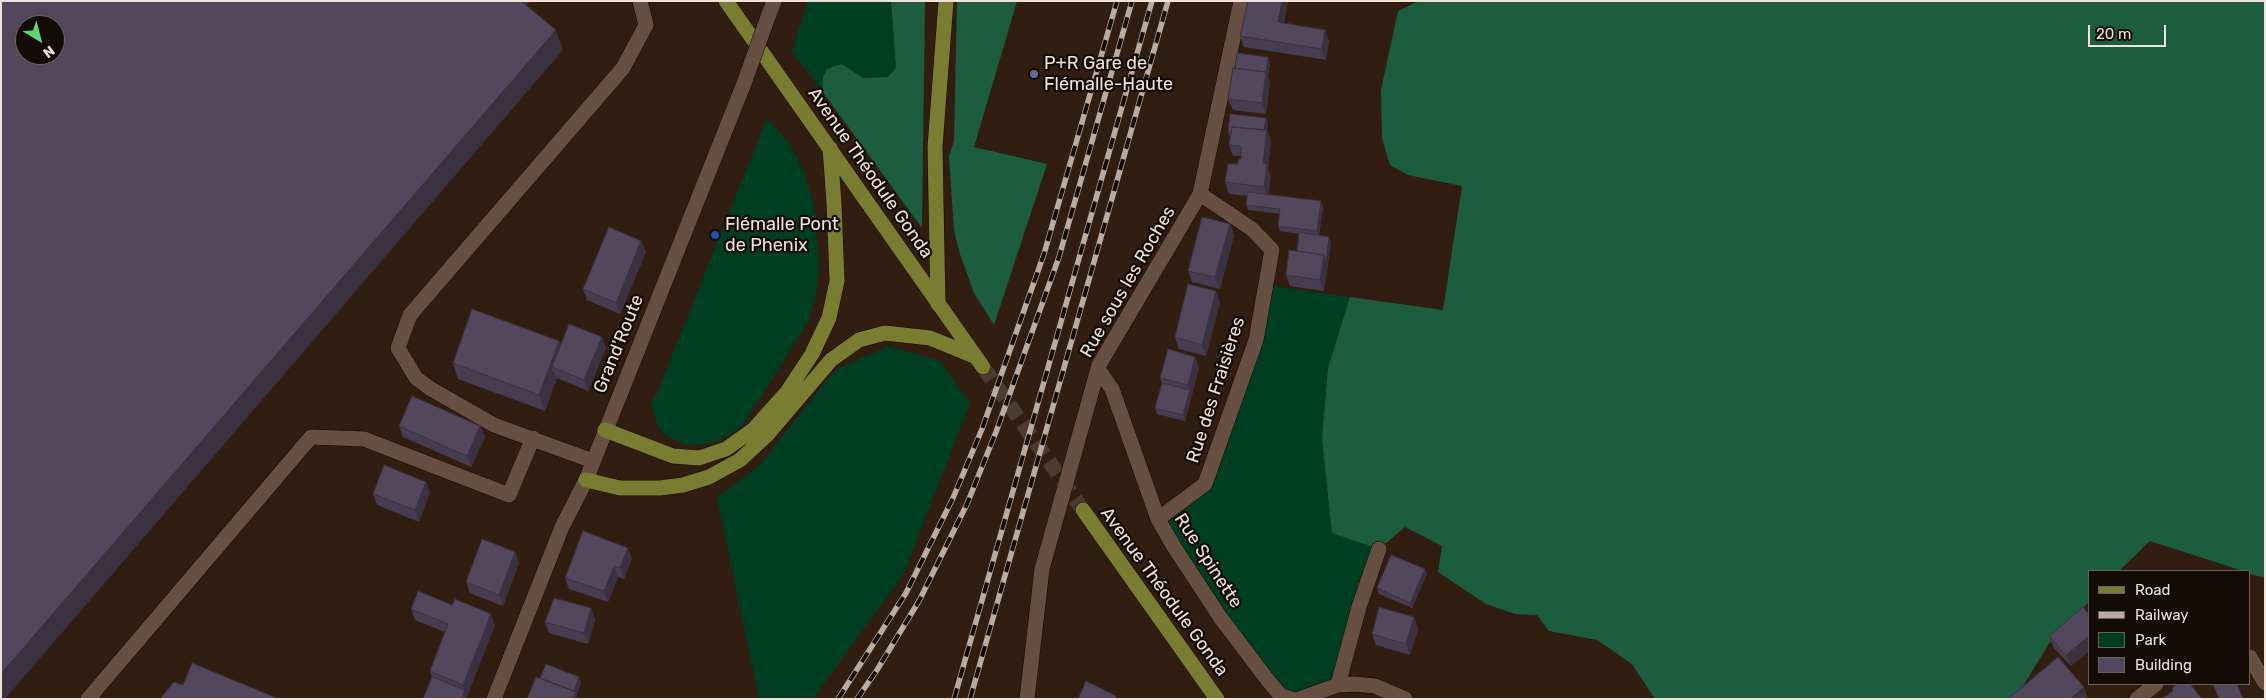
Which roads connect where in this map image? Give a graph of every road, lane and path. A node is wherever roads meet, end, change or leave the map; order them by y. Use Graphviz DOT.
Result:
graph roads {
  1 [pos="640,1"];
  2 [pos="726,1"];
  3 [pos="774,1"];
  4 [pos="946,1"];
  5 [pos="1241,1"];
  6 [pos="830,148"];
  7 [pos="1200,194"];
  8 [pos="938,304"];
  9 [pos="1098,369"];
  10 [pos="605,430"];
  11 [pos="533,438"];
  12 [pos="593,461"];
  13 [pos="586,480"];
  14 [pos="1083,510"];
  15 [pos="1158,519"];
  16 [pos="1379,549"];
  17 [pos="2251,658"];
  18 [pos="2265,683"];
  19 [pos="1338,684"];
  20 [pos="2155,685"];
  21 [pos="1217,697"];
  22 [pos="88,699"];
  23 [pos="494,699"];
  24 [pos="1027,699"];
  25 [pos="1292,699"];
  26 [pos="1299,699"];
  27 [pos="1405,699"];
  28 [pos="2137,699"];
  1 -- 11 [label="street"];
  2 -- 6 [label="main road, Avenue Théodule Gonda"];
  3 -- 10 [label="street, Grand'Route, bridge"];
  4 -- 8 [label="main road"];
  5 -- 7 [label="street, Rue sous les Roches"];
  6 -- 8 [label="main road, Avenue Théodule Gonda"];
  6 -- 10 [label="main road"];
  7 -- 9 [label="street, Rue sous les Roches"];
  7 -- 15 [label="street, Rue des Fraisières"];
  8 -- 13 [label="main road, Avenue Théodule Gonda"];
  9 -- 15 [label="street, Rue Spinette"];
  9 -- 24 [label="street, Rue sous les Roches"];
  10 -- 12 [label="street, Grand'Route"];
  11 -- 12 [label="street"];
  11 -- 22 [label="street"];
  12 -- 13 [label="street, Grand'Route"];
  13 -- 23 [label="street, Grand'Route"];
  14 -- 21 [label="main road, Avenue Théodule Gonda"];
  15 -- 25 [label="street, Rue Spinette"];
  16 -- 19 [label="street"];
  17 -- 18 [label="street"];
  19 -- 26 [label="street"];
  19 -- 27 [label="street"];
  20 -- 28 [label="street"];
}
